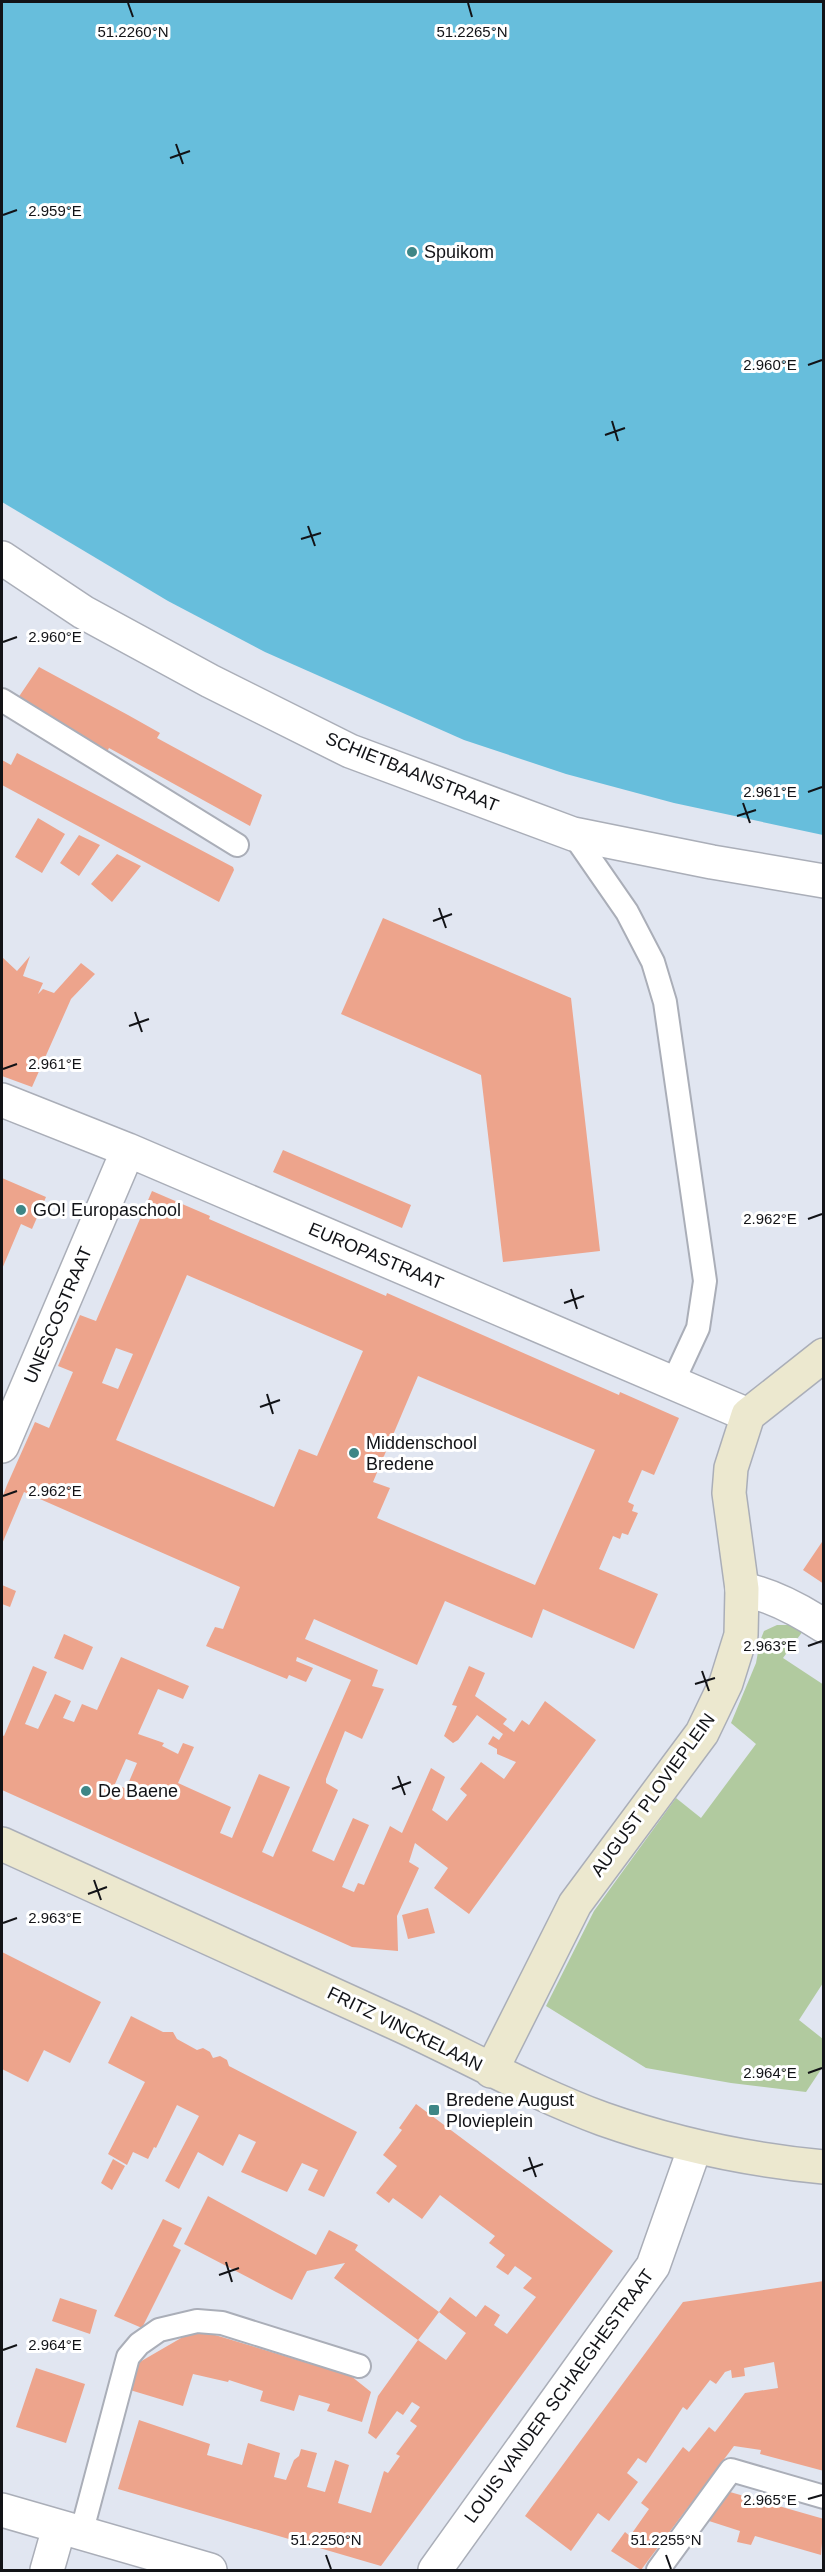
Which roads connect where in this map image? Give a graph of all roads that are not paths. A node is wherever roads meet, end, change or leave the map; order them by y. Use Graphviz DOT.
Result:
graph roads {
  1 [pos="2,558"];
  2 [pos="2,700"];
  3 [pos="573,834"];
  4 [pos="237,845"];
  5 [pos="824,880"];
  6 [pos="2,1100"];
  7 [pos="128,1150"];
  8 [pos="824,1355"];
  9 [pos="673,1382"];
  10 [pos="748,1415"];
  11 [pos="2,1446"];
  12 [pos="742,1589"];
  13 [pos="824,1626"];
  14 [pos="2,1844"];
  15 [pos="491,2070"];
  16 [pos="695,2147"];
  17 [pos="824,2167"];
  18 [pos="359,2366"];
  19 [pos="824,2497"];
  20 [pos="2,2510"];
  21 [pos="70,2531"];
  22 [pos="47,2571"];
  23 [pos="210,2571"];
  24 [pos="435,2571"];
  25 [pos="658,2571"];
  1 -- 3 [label="street, SCHIETBAANSTRAAT"];
  2 -- 4 [label="lane"];
  3 -- 5 [label="street, SCHIETBAANSTRAAT"];
  3 -- 9 [label="lane"];
  6 -- 7 [label="street, EUROPASTRAAT"];
  7 -- 9 [label="street, EUROPASTRAAT"];
  7 -- 11 [label="street, UNESCOSTRAAT"];
  8 -- 10 [label="street"];
  9 -- 10 [label="street, EUROPASTRAAT"];
  10 -- 12 [label="street, AUGUST PLOVIEPLEIN"];
  12 -- 13 [label="street"];
  12 -- 15 [label="street, AUGUST PLOVIEPLEIN"];
  14 -- 15 [label="street, FRITZ VINCKELAAN"];
  15 -- 16 [label="street, FRITZ VINCKELAAN"];
  16 -- 17 [label="street, FRITZ VINCKELAAN"];
  16 -- 24 [label="street, LOUIS VANDER SCHAEGHESTRAAT"];
  18 -- 21 [label="lane"];
  19 -- 25 [label="lane"];
  20 -- 21 [label="street"];
  21 -- 22 [label="street"];
  21 -- 23 [label="street"];
}
